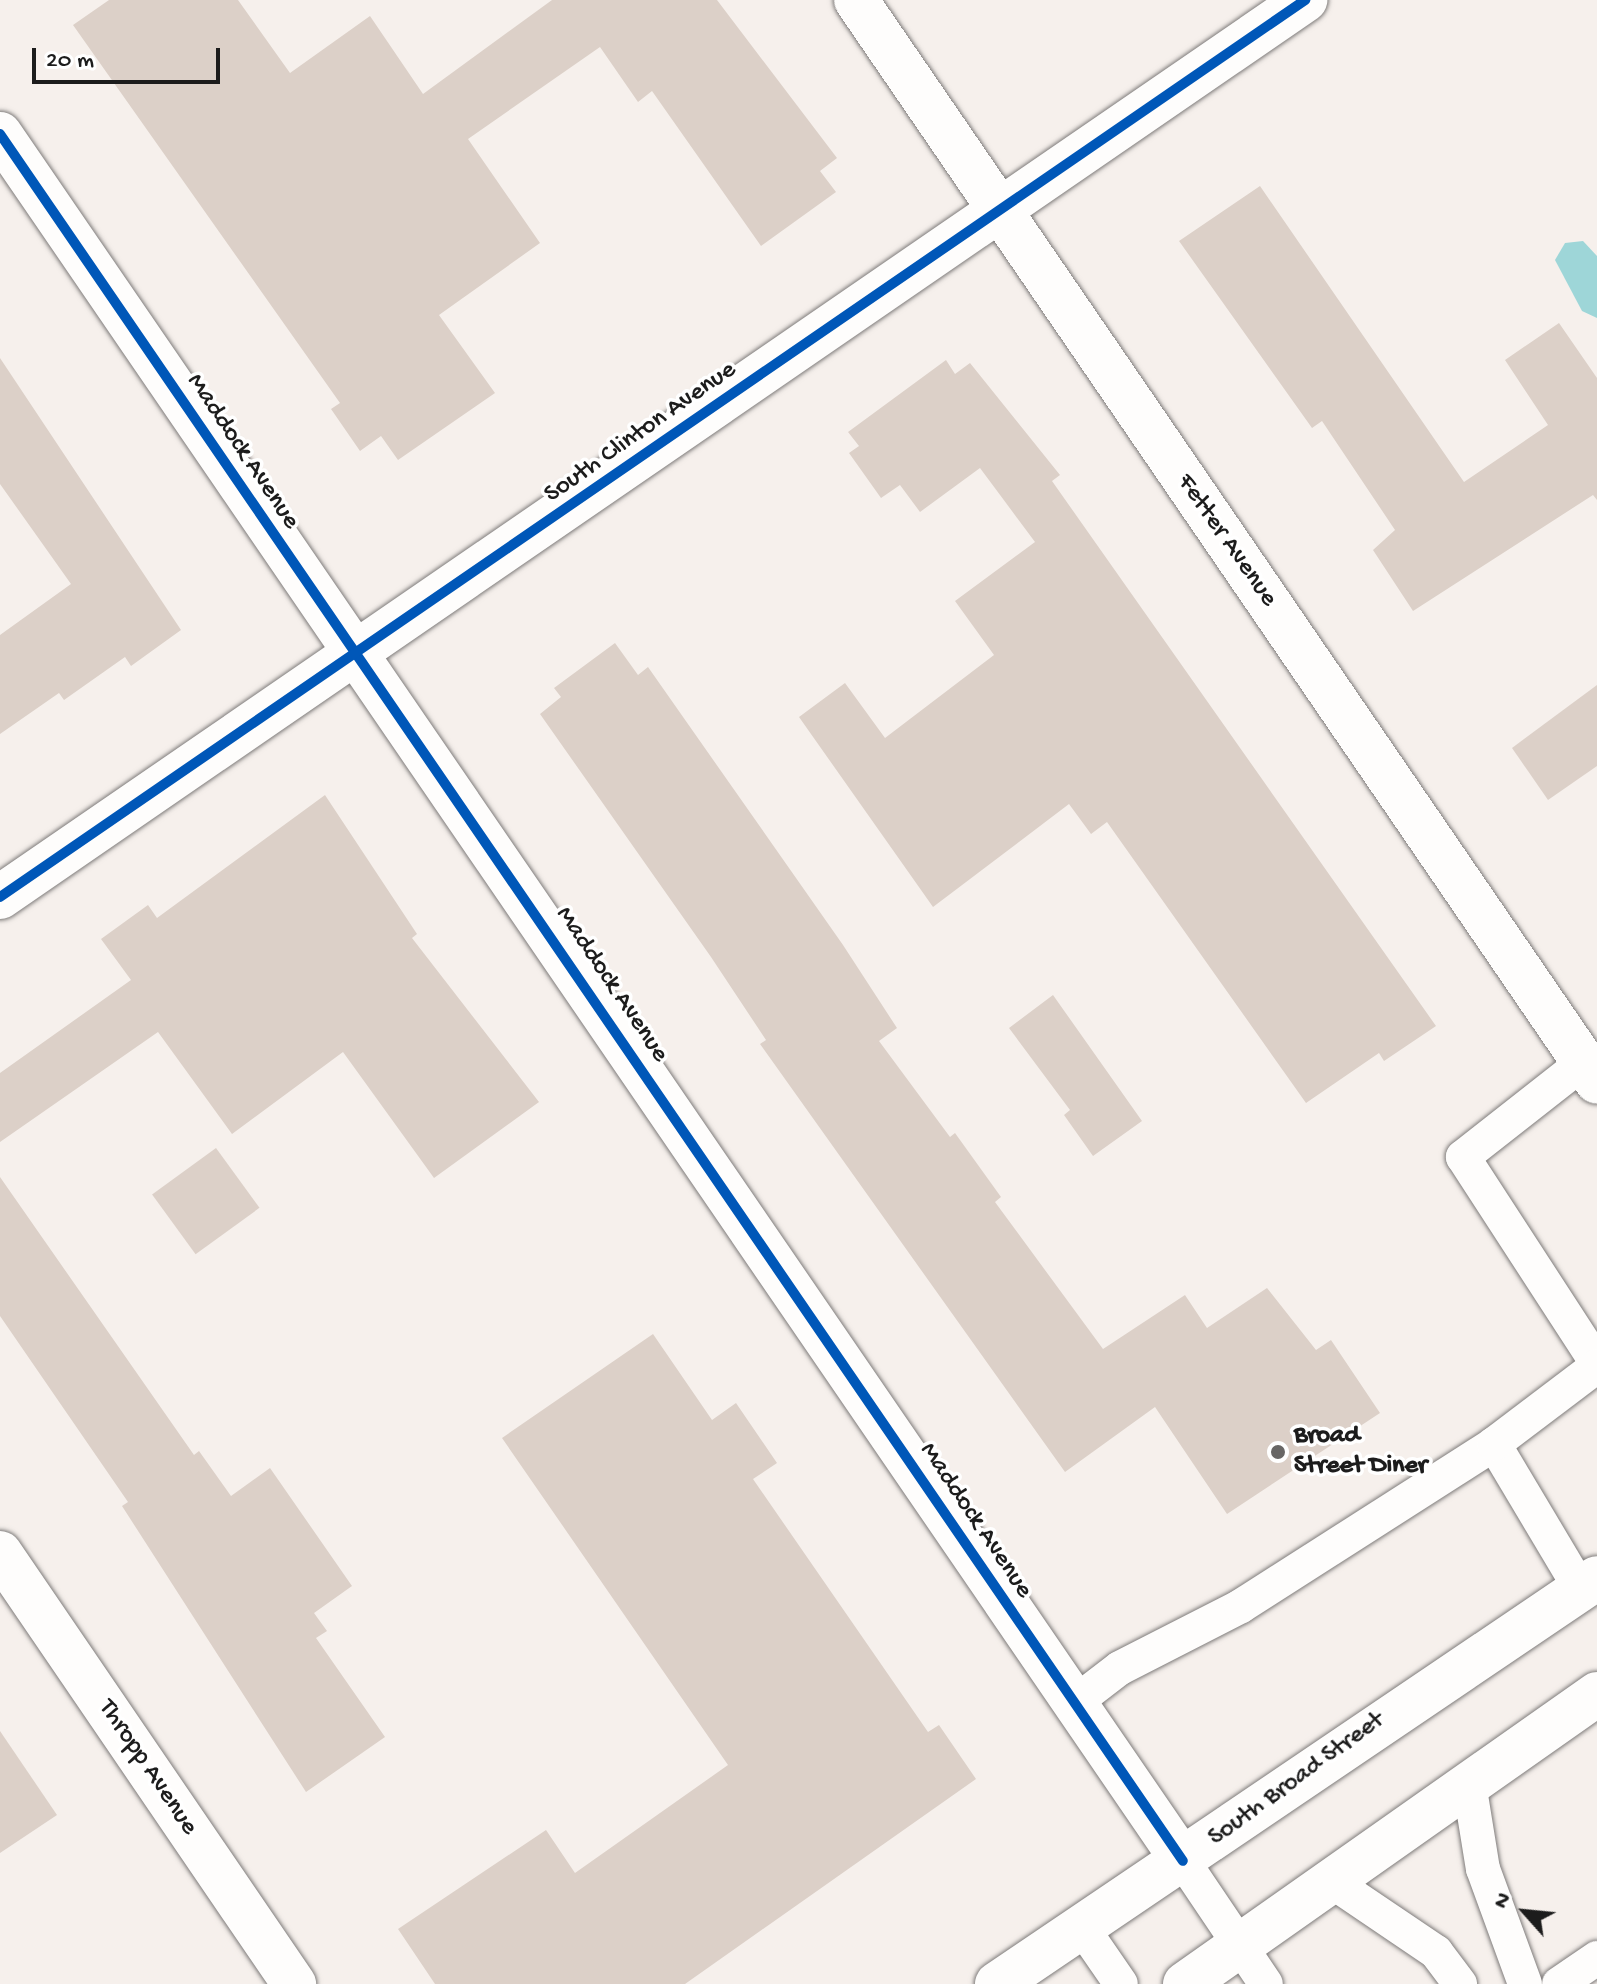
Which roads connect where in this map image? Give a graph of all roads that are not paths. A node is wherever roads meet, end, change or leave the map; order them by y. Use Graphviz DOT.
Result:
graph roads {
  1 [pos="856,0"];
  2 [pos="1305,0"];
  3 [pos="0,134"];
  4 [pos="999,212"];
  5 [pos="355,658"];
  6 [pos="0,897"];
  7 [pos="1591,1072"];
  8 [pos="1597,1364"];
  9 [pos="1494,1444"];
  10 [pos="0,1553"];
  11 [pos="1589,1583"];
  12 [pos="1597,1694"];
  13 [pos="1073,1704"];
  14 [pos="1469,1783"];
  15 [pos="1183,1861"];
  16 [pos="1331,1881"];
  17 [pos="1081,1926"];
  18 [pos="1240,1945"];
  19 [pos="1597,1958"];
  20 [pos="294,1984"];
  21 [pos="997,1984"];
  22 [pos="1121,1984"];
  23 [pos="1185,1984"];
  24 [pos="1266,1984"];
  25 [pos="1460,1984"];
  26 [pos="1525,1984"];
  27 [pos="1559,1984"];
  1 -- 4 [label="street, Fetter Avenue"];
  2 -- 4 [label="street, South Clinton Avenue"];
  3 -- 5 [label="street, Maddock Avenue"];
  4 -- 5 [label="street, South Clinton Avenue"];
  4 -- 7 [label="street, Fetter Avenue"];
  5 -- 6 [label="street, South Clinton Avenue"];
  5 -- 13 [label="street, Maddock Avenue"];
  7 -- 8 [label="lane"];
  8 -- 9 [label="lane"];
  9 -- 11 [label="lane"];
  9 -- 13 [label="lane"];
  10 -- 20 [label="street, Thropp Avenue"];
  11 -- 15 [label="street, South Broad Street"];
  12 -- 14 [label="street"];
  13 -- 15 [label="street, Maddock Avenue"];
  14 -- 16 [label="street"];
  14 -- 26 [label="lane"];
  15 -- 17 [label="street, South Broad Street"];
  15 -- 18 [label="lane"];
  16 -- 18 [label="street"];
  16 -- 25 [label="lane"];
  17 -- 21 [label="street, South Broad Street"];
  17 -- 22 [label="lane"];
  18 -- 23 [label="street"];
  18 -- 24 [label="lane"];
  19 -- 27 [label="lane"];
}
